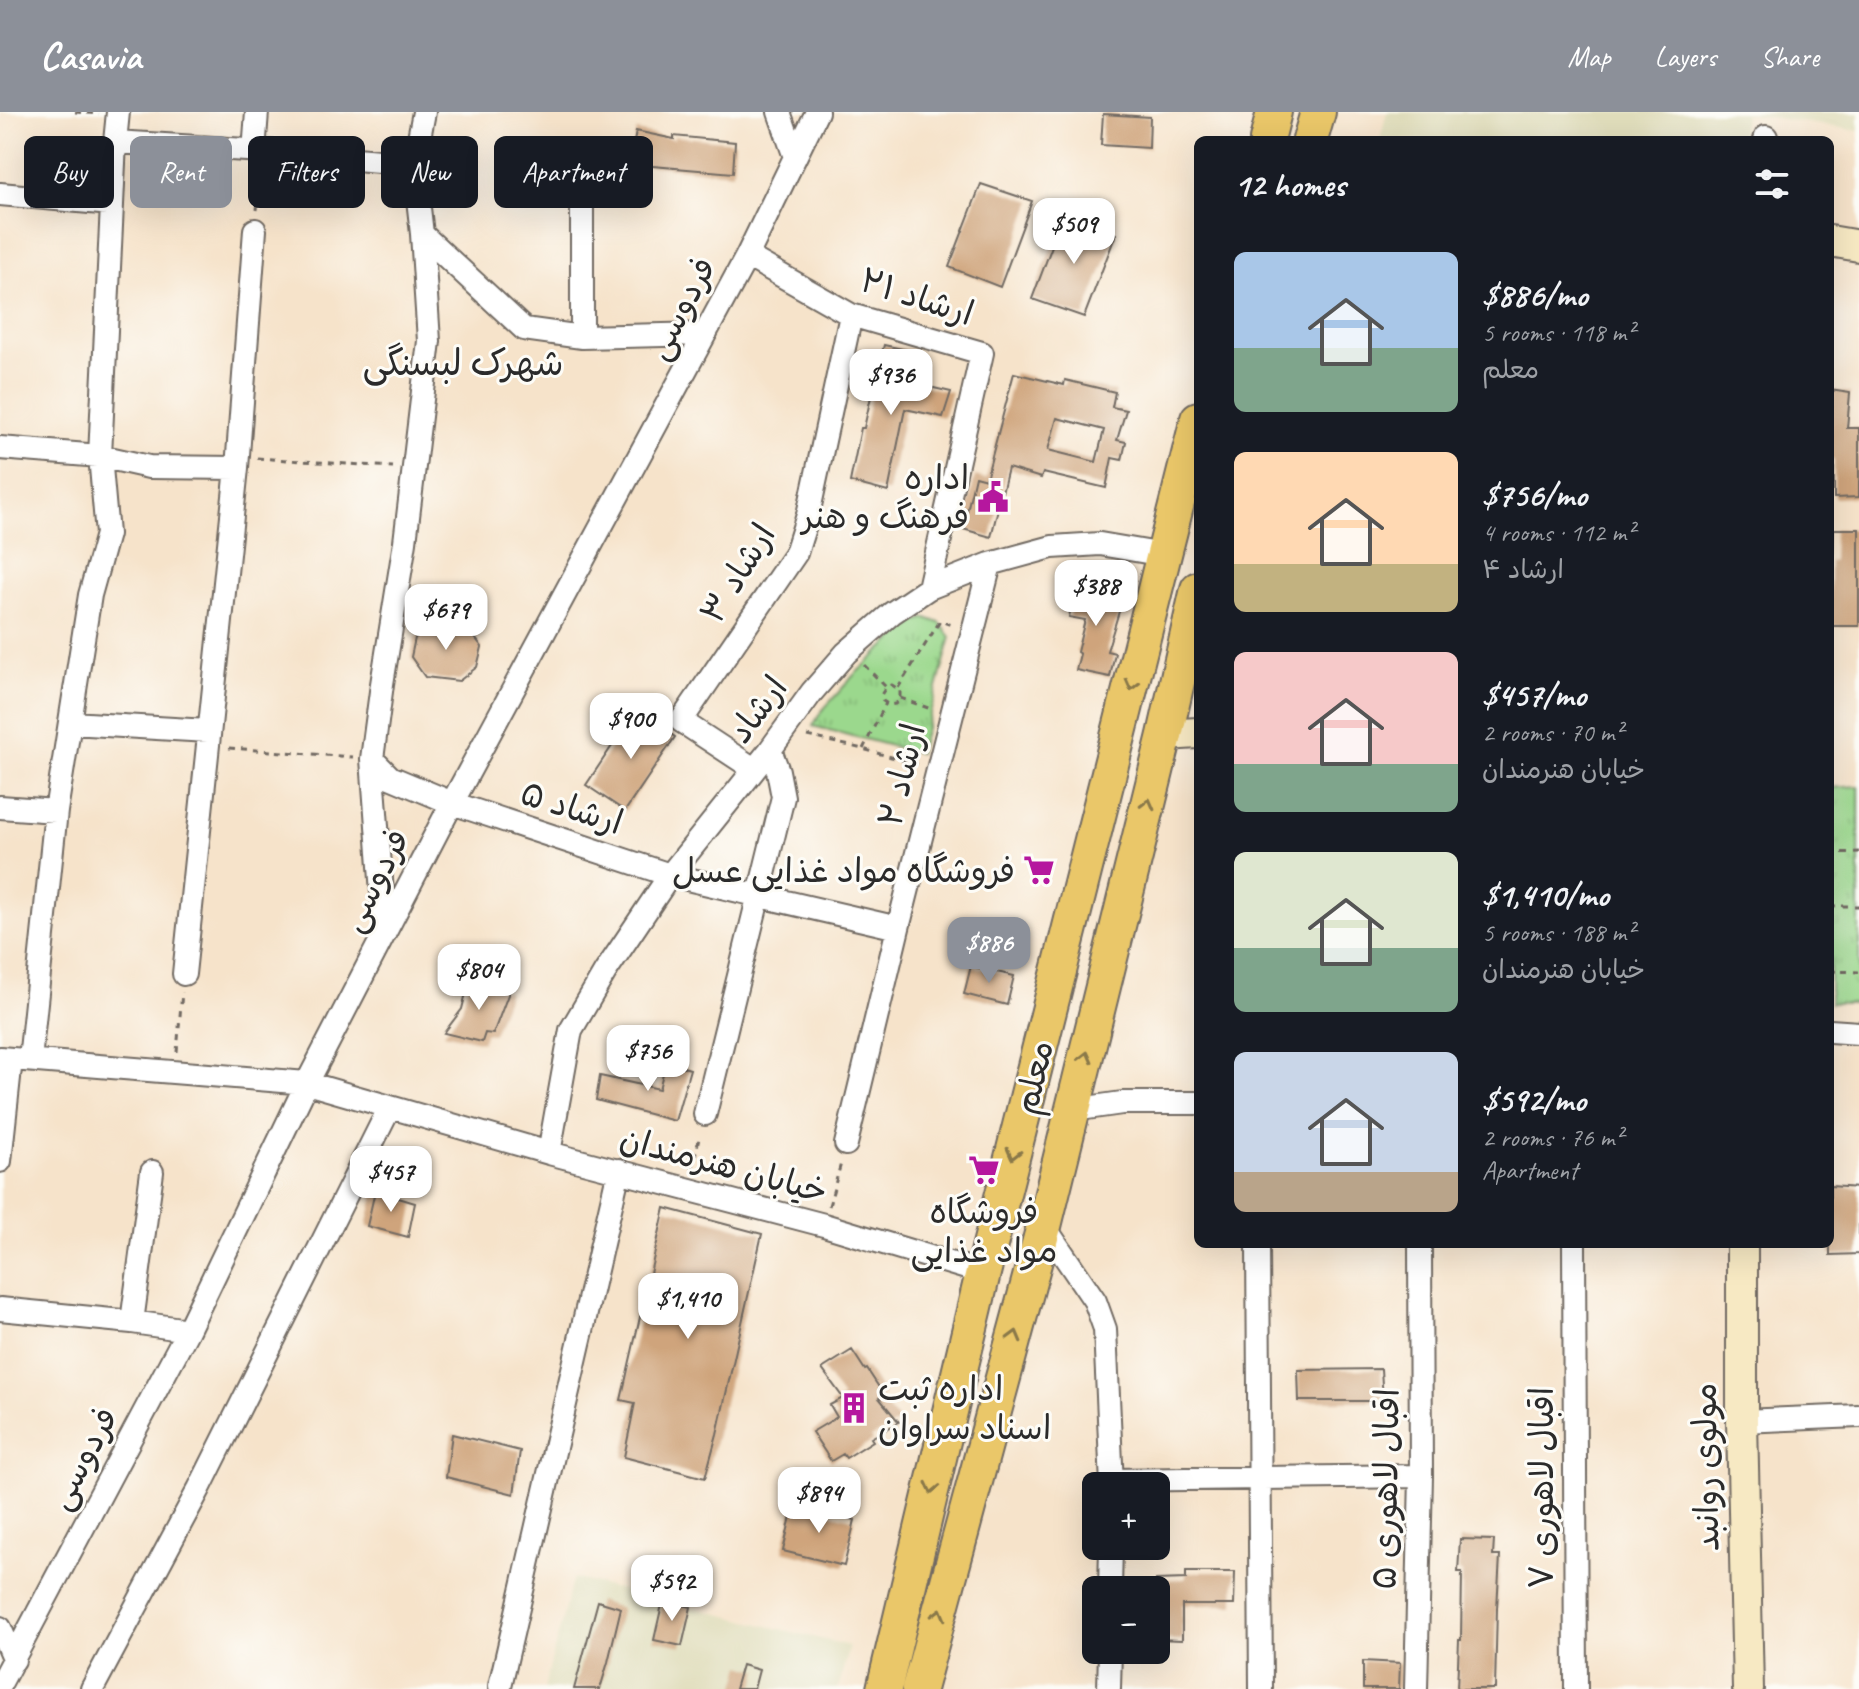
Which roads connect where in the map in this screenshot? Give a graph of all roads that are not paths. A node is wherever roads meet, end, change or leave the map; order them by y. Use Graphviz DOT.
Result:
graph roads {
  1 [pos="118,112"];
  2 [pos="257,112"];
  3 [pos="424,112"];
  4 [pos="779,112"];
  5 [pos="817,112"];
  6 [pos="1274,112"];
  7 [pos="1318,112"];
  8 [pos="258,136"];
  9 [pos="419,136"];
  10 [pos="1268,136"];
  11 [pos="1311,136"];
  12 [pos="115,142"];
  13 [pos="248,151"];
  14 [pos="795,157"];
  15 [pos="114,163"];
  16 [pos="0,194"];
  17 [pos="24,196"];
  18 [pos="112,208"];
  19 [pos="419,208"];
  20 [pos="582,208"];
  21 [pos="255,230"];
  22 [pos="422,234"];
  23 [pos="1834,242"];
  24 [pos="1859,246"];
  25 [pos="747,256"];
  26 [pos="851,315"];
  27 [pos="704,334"];
  28 [pos="582,337"];
  29 [pos="1194,435"];
  30 [pos="0,448"];
  31 [pos="100,456"];
  32 [pos="237,463"];
  33 [pos="1164,555"];
  34 [pos="990,564"];
  35 [pos="929,588"];
  36 [pos="1194,625"];
  37 [pos="71,723"];
  38 [pos="1122,723"];
  39 [pos="1182,734"];
  40 [pos="208,739"];
  41 [pos="770,750"];
  42 [pos="372,759"];
  43 [pos="754,769"];
  44 [pos="452,803"];
  45 [pos="0,807"];
  46 [pos="56,811"];
  47 [pos="670,875"];
  48 [pos="759,897"];
  49 [pos="898,928"];
  50 [pos="385,934"];
  51 [pos="184,974"];
  52 [pos="1834,1031"];
  53 [pos="1859,1033"];
  54 [pos="14,1059"];
  55 [pos="307,1083"];
  56 [pos="1194,1103"];
  57 [pos="390,1107"];
  58 [pos="1073,1110"];
  59 [pos="705,1114"];
  60 [pos="846,1144"];
  61 [pos="549,1153"];
  62 [pos="0,1161"];
  63 [pos="619,1170"];
  64 [pos="152,1172"];
  65 [pos="1044,1226"];
  66 [pos="1258,1248"];
  67 [pos="1420,1248"];
  68 [pos="1574,1248"];
  69 [pos="1742,1248"];
  70 [pos="983,1273"];
  71 [pos="0,1309"];
  72 [pos="132,1322"];
  73 [pos="188,1330"];
  74 [pos="1859,1416"];
  75 [pos="1742,1421"];
  76 [pos="1112,1472"];
  77 [pos="1421,1476"];
  78 [pos="1261,1479"];
  79 [pos="1170,1481"];
  80 [pos="0,1628"];
  81 [pos="14,1660"];
  82 [pos="1110,1664"];
  83 [pos="0,1684"];
  84 [pos="500,1686"];
  85 [pos="92,1689"];
  86 [pos="884,1689"];
  87 [pos="919,1689"];
  88 [pos="1109,1689"];
  89 [pos="1261,1689"];
  90 [pos="1416,1689"];
  91 [pos="1576,1689"];
  92 [pos="1748,1689"];
  1 -- 12 [label="street"];
  2 -- 8 [label="street"];
  3 -- 9 [label="street"];
  4 -- 14 [label="street"];
  5 -- 14 [label="street, فردوسی"];
  6 -- 10 [label="main road"];
  7 -- 11 [label="main road"];
  12 -- 13 [label="street"];
  12 -- 15 [label="street"];
  14 -- 25 [label="street, فردوسی"];
  16 -- 17 [label="street"];
  18 -- 31 [label="street"];
  19 -- 22 [label="street"];
  20 -- 28 [label="street"];
  21 -- 32 [label="street"];
  22 -- 28 [label="street"];
  22 -- 42 [label="street"];
  23 -- 24 [label="street"];
  25 -- 26 [label="street, ارشاد ۲۱"];
  25 -- 27 [label="street, فردوسی"];
  26 -- 35 [label="street, ارشاد ۲۱"];
  26 -- 43 [label="street, ارشاد ۳"];
  27 -- 28 [label="street"];
  27 -- 44 [label="street, فردوسی"];
  29 -- 33 [label="main road, معلم"];
  30 -- 31 [label="street"];
  31 -- 32 [label="street"];
  31 -- 37 [label="street"];
  32 -- 40 [label="street"];
  33 -- 34 [label="street, ارشاد"];
  33 -- 38 [label="main road, معلم, one-way"];
  34 -- 35 [label="street, ارشاد"];
  34 -- 49 [label="street, ارشاد ۲"];
  35 -- 41 [label="street, ارشاد"];
  36 -- 39 [label="main road, معلم"];
  37 -- 40 [label="street"];
  37 -- 46 [label="street"];
  38 -- 39 [label="main road"];
  38 -- 70 [label="main road, معلم, one-way"];
  58 -- 39 [label="main road, معلم, one-way"];
  40 -- 51 [label="street"];
  41 -- 43 [label="street, ارشاد"];
  41 -- 48 [label="street"];
  42 -- 44 [label="street, ارشاد ۵"];
  42 -- 50 [label="street"];
  43 -- 47 [label="street, ارشاد"];
  44 -- 47 [label="street, ارشاد ۵"];
  44 -- 50 [label="street, فردوسی"];
  45 -- 46 [label="street"];
  46 -- 54 [label="street"];
  47 -- 48 [label="street, ارشاد ۵"];
  47 -- 61 [label="street, ارشاد"];
  48 -- 49 [label="street, ارشاد ۵"];
  48 -- 59 [label="street"];
  49 -- 60 [label="street, ارشاد ۲"];
  50 -- 55 [label="street, فردوسی"];
  52 -- 53 [label="street"];
  54 -- 55 [label="street, خیابان هنرمندان"];
  54 -- 62 [label="street"];
  55 -- 57 [label="street, خیابان هنرمندان"];
  55 -- 73 [label="street, فردوسی"];
  56 -- 58 [label="street"];
  57 -- 61 [label="street, خیابان هنرمندان"];
  57 -- 85 [label="street"];
  58 -- 65 [label="main road, معلم"];
  61 -- 63 [label="street, خیابان هنرمندان"];
  63 -- 70 [label="street, خیابان هنرمندان"];
  63 -- 84 [label="street"];
  64 -- 72 [label="street"];
  65 -- 76 [label="street"];
  87 -- 65 [label="main road, معلم, one-way"];
  66 -- 78 [label="street"];
  67 -- 77 [label="street, اقبال لاهوری ۵"];
  68 -- 91 [label="street, اقبال لاهوری ۷"];
  69 -- 75 [label="street, مولوی روانبد"];
  70 -- 86 [label="main road, معلم, one-way"];
  71 -- 72 [label="street"];
  72 -- 73 [label="street"];
  73 -- 81 [label="street, فردوسی"];
  74 -- 75 [label="street"];
  75 -- 92 [label="street, مولوی روانبد"];
  77 -- 78 [label="street"];
  77 -- 90 [label="street, اقبال لاهوری ۵"];
  78 -- 79 [label="street"];
  78 -- 89 [label="street"];
  80 -- 81 [label="street"];
  81 -- 83 [label="street, فردوسی"];
  82 -- 88 [label="street"];
}
